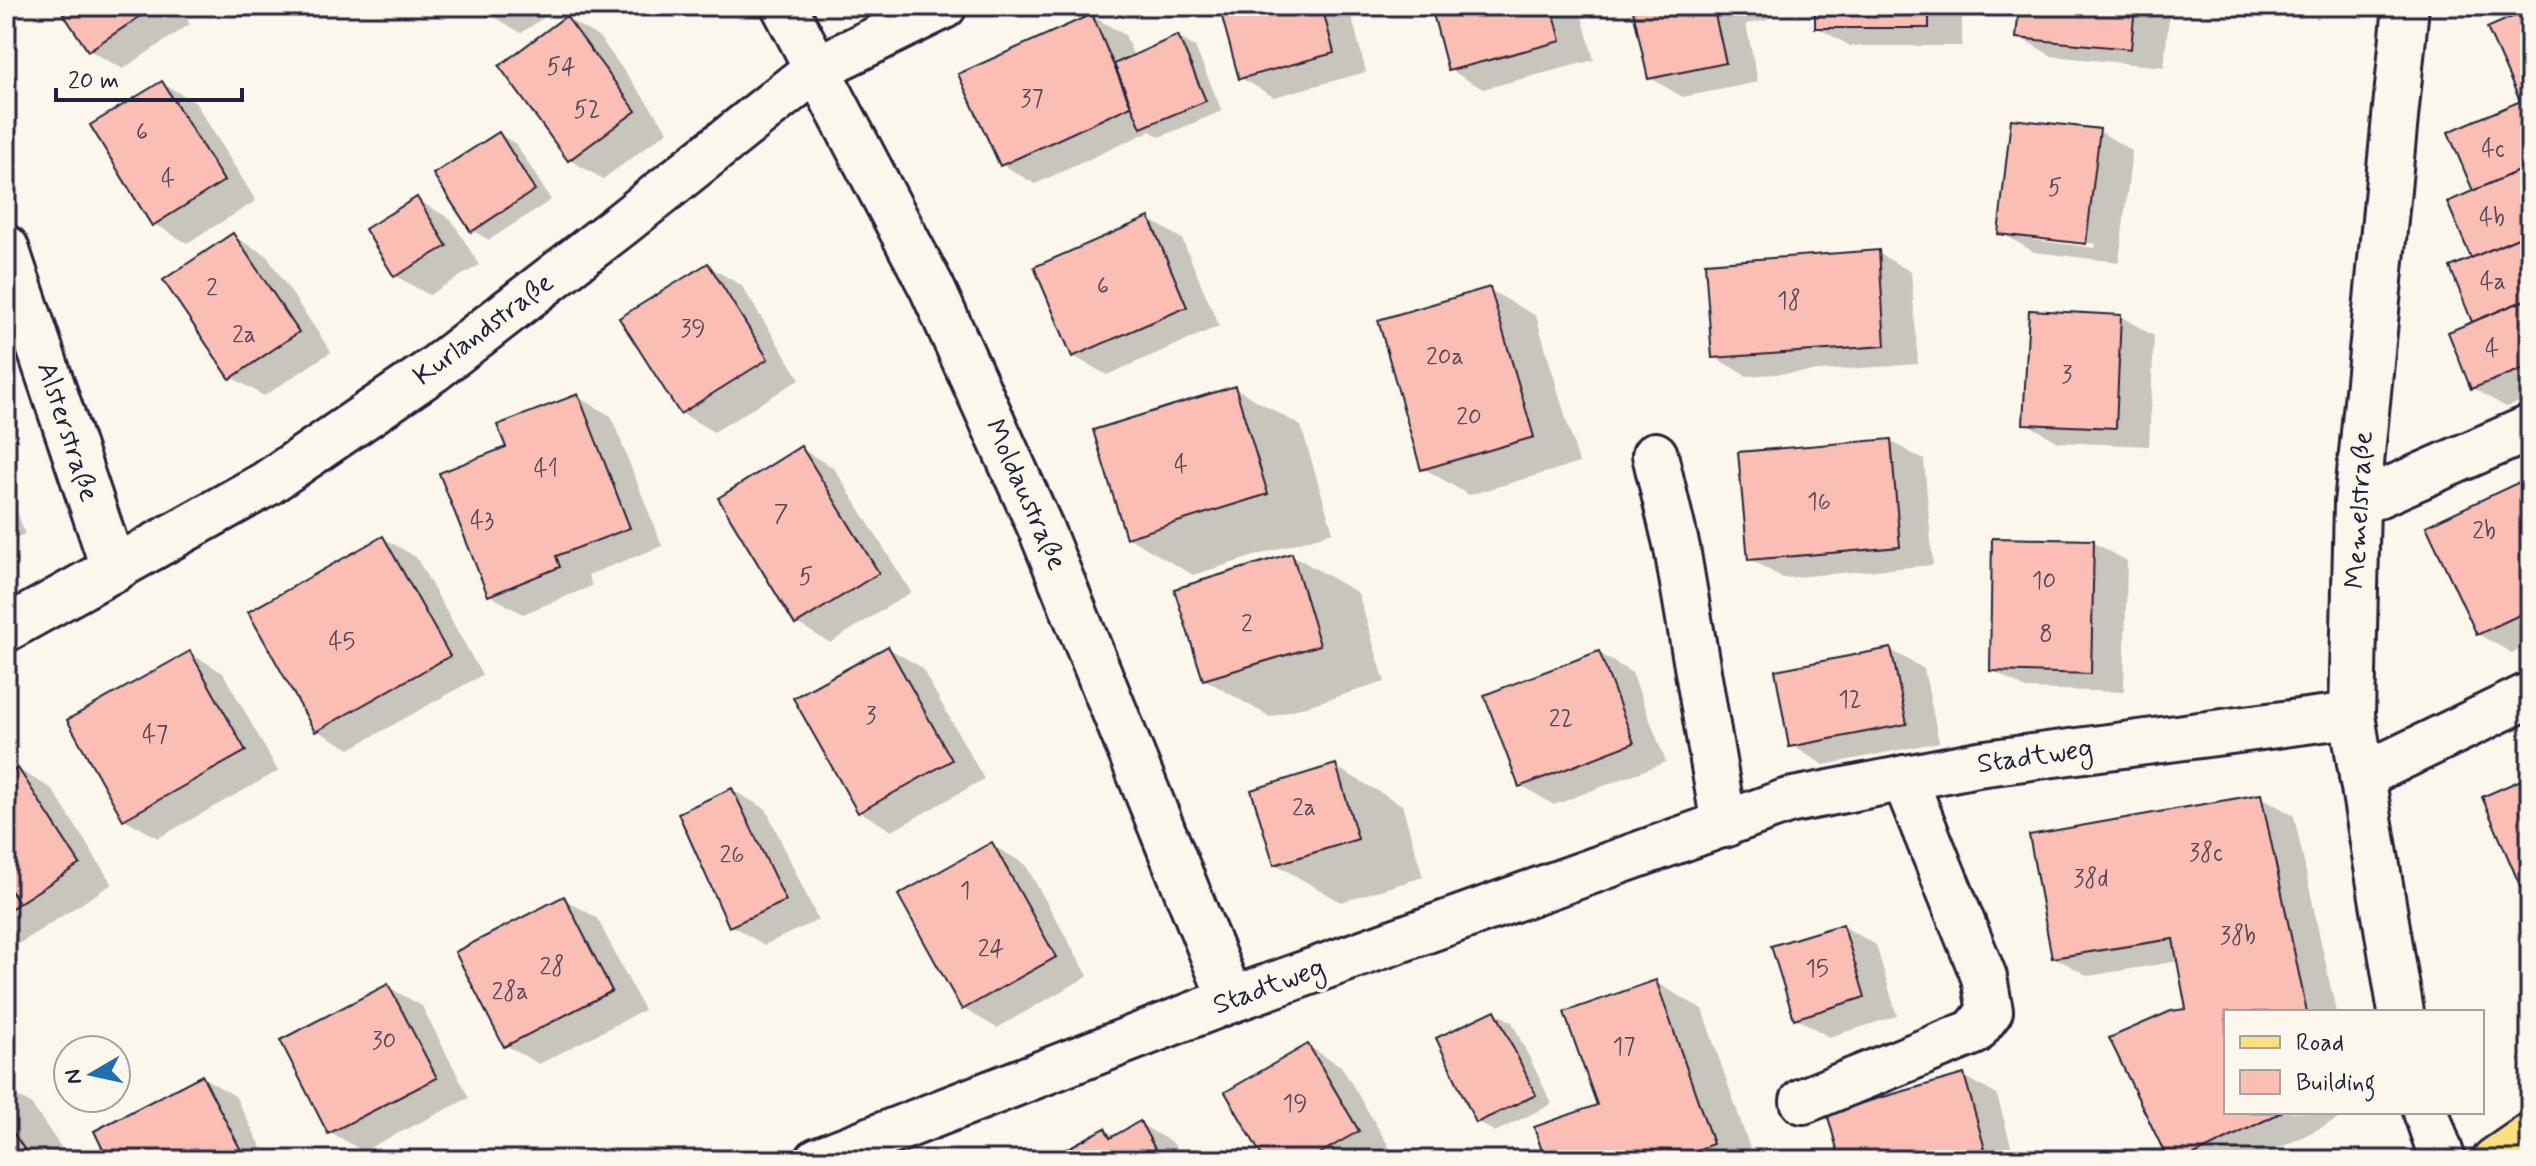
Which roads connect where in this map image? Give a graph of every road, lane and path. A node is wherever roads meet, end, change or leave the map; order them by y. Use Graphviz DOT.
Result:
graph roads {
  1 [pos="784,6"];
  2 [pos="944,6"];
  3 [pos="2406,6"];
  4 [pos="816,69"];
  5 [pos="6,248"];
  6 [pos="2530,428"];
  7 [pos="1655,455"];
  8 [pos="2357,504"];
  9 [pos="114,570"];
  10 [pos="6,629"];
  11 [pos="2530,695"];
  12 [pos="2352,715"];
  13 [pos="2362,776"];
  14 [pos="1904,778"];
  15 [pos="1724,825"];
  16 [pos="1231,1000"];
  17 [pos="2401,1010"];
  18 [pos="1803,1101"];
  19 [pos="2427,1114"];
  20 [pos="2530,1136"];
  21 [pos="818,1160"];
  22 [pos="2443,1160"];
  23 [pos="2495,1160"];
  1 -- 4 [label="street, Moldaustraße"];
  2 -- 4 [label="street, Kurlandstraße"];
  3 -- 8 [label="street, Memelstraße"];
  4 -- 9 [label="street, Kurlandstraße"];
  4 -- 16 [label="street, Moldaustraße"];
  5 -- 9 [label="street, Alsterstraße"];
  6 -- 8 [label="street"];
  7 -- 15 [label="street"];
  8 -- 12 [label="street, Memelstraße"];
  9 -- 10 [label="street, Kurlandstraße"];
  11 -- 13 [label="street"];
  12 -- 13 [label="street, Memelstraße"];
  12 -- 14 [label="street, Stadtweg"];
  13 -- 17 [label="street, Memelstraße"];
  14 -- 15 [label="street, Stadtweg"];
  14 -- 18 [label="street"];
  15 -- 16 [label="street, Stadtweg"];
  16 -- 21 [label="street, Stadtweg"];
  19 -- 22 [label="street"];
  20 -- 23 [label="main road"];
}
